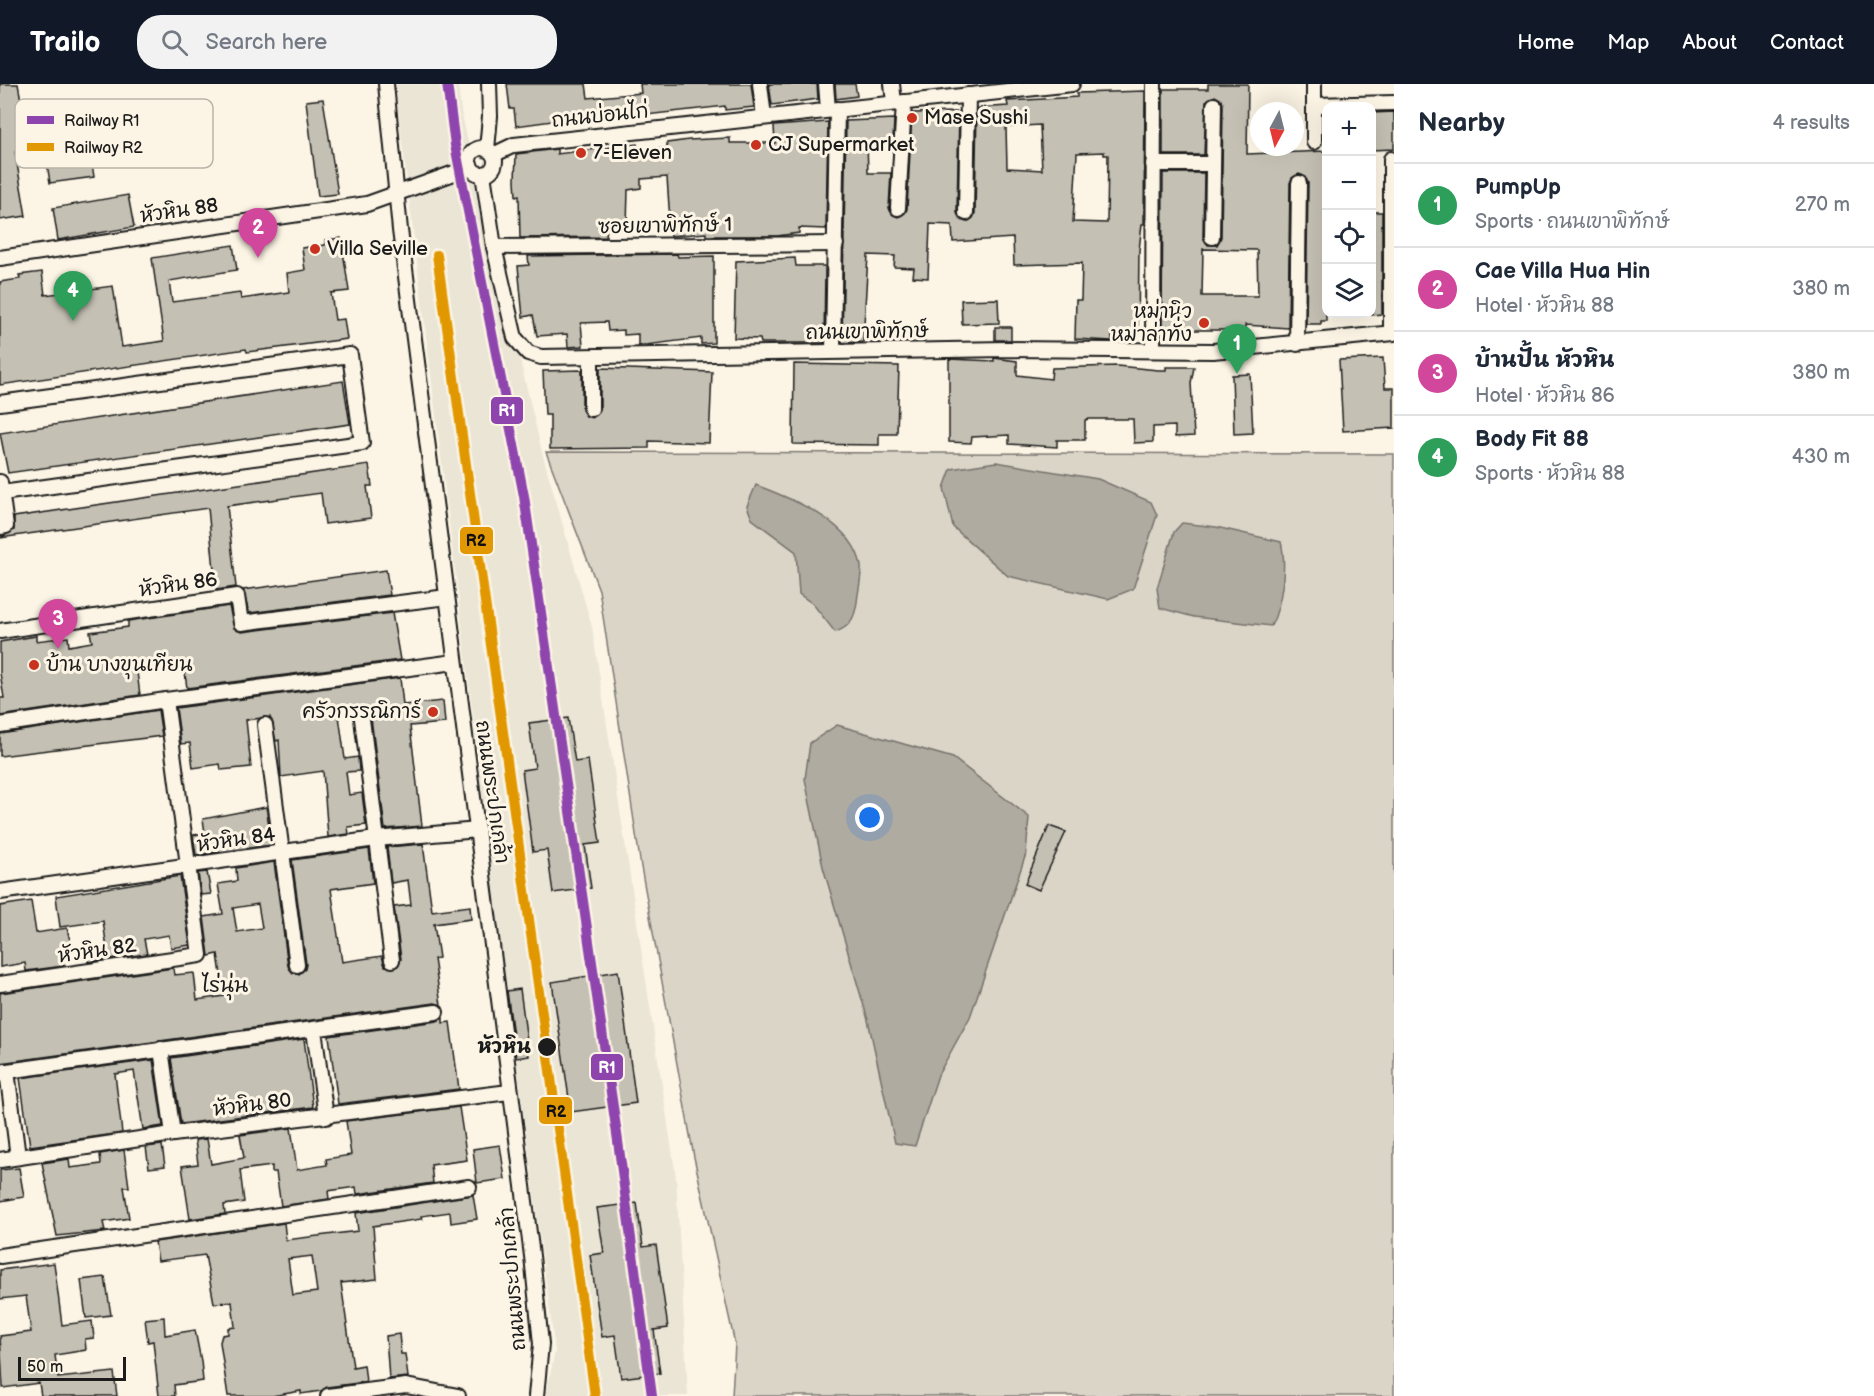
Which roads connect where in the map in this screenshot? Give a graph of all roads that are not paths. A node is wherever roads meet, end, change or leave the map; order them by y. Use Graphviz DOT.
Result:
graph roads {
  1 [pos="386,84"];
  2 [pos="489,84"];
  3 [pos="760,84"];
  4 [pos="826,84"];
  5 [pos="892,84"];
  6 [pos="1072,84"];
  7 [pos="1154,84"];
  8 [pos="1314,84"];
  9 [pos="1022,86"];
  10 [pos="960,91"];
  11 [pos="899,102"];
  12 [pos="1394,103"];
  13 [pos="1214,105"];
  14 [pos="1314,105"];
  15 [pos="833,110"];
  16 [pos="764,117"];
  17 [pos="1314,142"];
  18 [pos="490,152"];
  19 [pos="1391,159"];
  20 [pos="1153,164"];
  21 [pos="1213,164"];
  22 [pos="471,167"];
  23 [pos="483,174"];
  24 [pos="1299,183"];
  25 [pos="398,194"];
  26 [pos="898,208"];
  27 [pos="966,213"];
  28 [pos="1212,237"];
  29 [pos="836,243"];
  30 [pos="494,247"];
  31 [pos="0,258"];
  32 [pos="1392,333"];
  33 [pos="1297,344"];
  34 [pos="1152,350"];
  35 [pos="833,351"];
  36 [pos="591,357"];
  37 [pos="0,403"];
  38 [pos="591,409"];
  39 [pos="1,488"];
  40 [pos="0,526"];
  41 [pos="447,597"];
  42 [pos="0,631"];
  43 [pos="455,662"];
  44 [pos="166,700"];
  45 [pos="362,719"];
  46 [pos="265,725"];
  47 [pos="0,726"];
  48 [pos="478,830"];
  49 [pos="376,840"];
  50 [pos="282,854"];
  51 [pos="187,866"];
  52 [pos="0,892"];
  53 [pos="392,960"];
  54 [pos="297,965"];
  55 [pos="0,984"];
  56 [pos="436,1012"];
  57 [pos="314,1030"];
  58 [pos="161,1049"];
  59 [pos="3,1071"];
  60 [pos="509,1092"];
  61 [pos="326,1117"];
  62 [pos="174,1134"];
  63 [pos="18,1157"];
  64 [pos="0,1160"];
  65 [pos="469,1187"];
  66 [pos="0,1256"];
  67 [pos="328,1396"];
  68 [pos="458,1396"];
  69 [pos="536,1396"];
  1 -- 25 [label="street, ถนนพระปกเกล้า"];
  2 -- 18 [label="street"];
  3 -- 16 [label="street"];
  4 -- 15 [label="street"];
  5 -- 11 [label="street"];
  6 -- 9 [label="street, ถนนบ่อนไก่"];
  7 -- 20 [label="street"];
  8 -- 14 [label="street"];
  9 -- 10 [label="street, ถนนบ่อนไก่"];
  10 -- 11 [label="street, ถนนบ่อนไก่"];
  10 -- 27 [label="street"];
  11 -- 15 [label="street, ถนนบ่อนไก่"];
  11 -- 26 [label="street"];
  12 -- 14 [label="street"];
  13 -- 21 [label="street"];
  14 -- 17 [label="street"];
  15 -- 16 [label="street, ถนนบ่อนไก่"];
  15 -- 29 [label="street"];
  16 -- 18 [label="street, ถนนบ่อนไก่"];
  18 -- 22 [label="street"];
  18 -- 23 [label="street"];
  19 -- 32 [label="street"];
  20 -- 21 [label="street"];
  20 -- 34 [label="street"];
  21 -- 28 [label="street"];
  22 -- 23 [label="street"];
  22 -- 25 [label="street, หัวหิน 88"];
  23 -- 30 [label="street, ถนนเขาพิทักษ์"];
  24 -- 33 [label="street"];
  25 -- 31 [label="street, หัวหิน 88"];
  25 -- 41 [label="street, ถนนพระปกเกล้า"];
  29 -- 30 [label="street, ซอยเขาพิทักษ์ 1"];
  29 -- 35 [label="street"];
  30 -- 36 [label="street, ถนนเขาพิทักษ์"];
  32 -- 33 [label="street, ถนนเขาพิทักษ์"];
  33 -- 34 [label="street, ถนนเขาพิทักษ์"];
  34 -- 35 [label="street, ถนนเขาพิทักษ์"];
  35 -- 36 [label="street, ถนนเขาพิทักษ์"];
  36 -- 38 [label="street"];
  37 -- 39 [label="street"];
  39 -- 40 [label="street"];
  41 -- 42 [label="street, หัวหิน 86"];
  41 -- 43 [label="street, ถนนพระปกเกล้า"];
  43 -- 44 [label="street"];
  43 -- 48 [label="street, ถนนพระปกเกล้า"];
  44 -- 47 [label="street"];
  44 -- 51 [label="street"];
  45 -- 49 [label="street"];
  46 -- 50 [label="street"];
  48 -- 49 [label="street, หัวหิน 84"];
  48 -- 60 [label="street, ถนนพระปกเกล้า"];
  49 -- 50 [label="street, หัวหิน 84"];
  49 -- 53 [label="street"];
  50 -- 51 [label="street, หัวหิน 84"];
  50 -- 54 [label="street"];
  51 -- 52 [label="street, หัวหิน 84"];
  51 -- 55 [label="street, หัวหิน 82"];
  56 -- 57 [label="street"];
  57 -- 58 [label="street"];
  57 -- 61 [label="street"];
  58 -- 59 [label="street"];
  58 -- 62 [label="street"];
  59 -- 63 [label="street"];
  60 -- 61 [label="street, หัวหิน 80"];
  60 -- 69 [label="street, ถนนพระปกเกล้า"];
  61 -- 62 [label="street, หัวหิน 80"];
  62 -- 63 [label="street, หัวหิน 80"];
  63 -- 64 [label="street, หัวหิน 80"];
  65 -- 66 [label="street"];
  67 -- 68 [label="street"];
}
